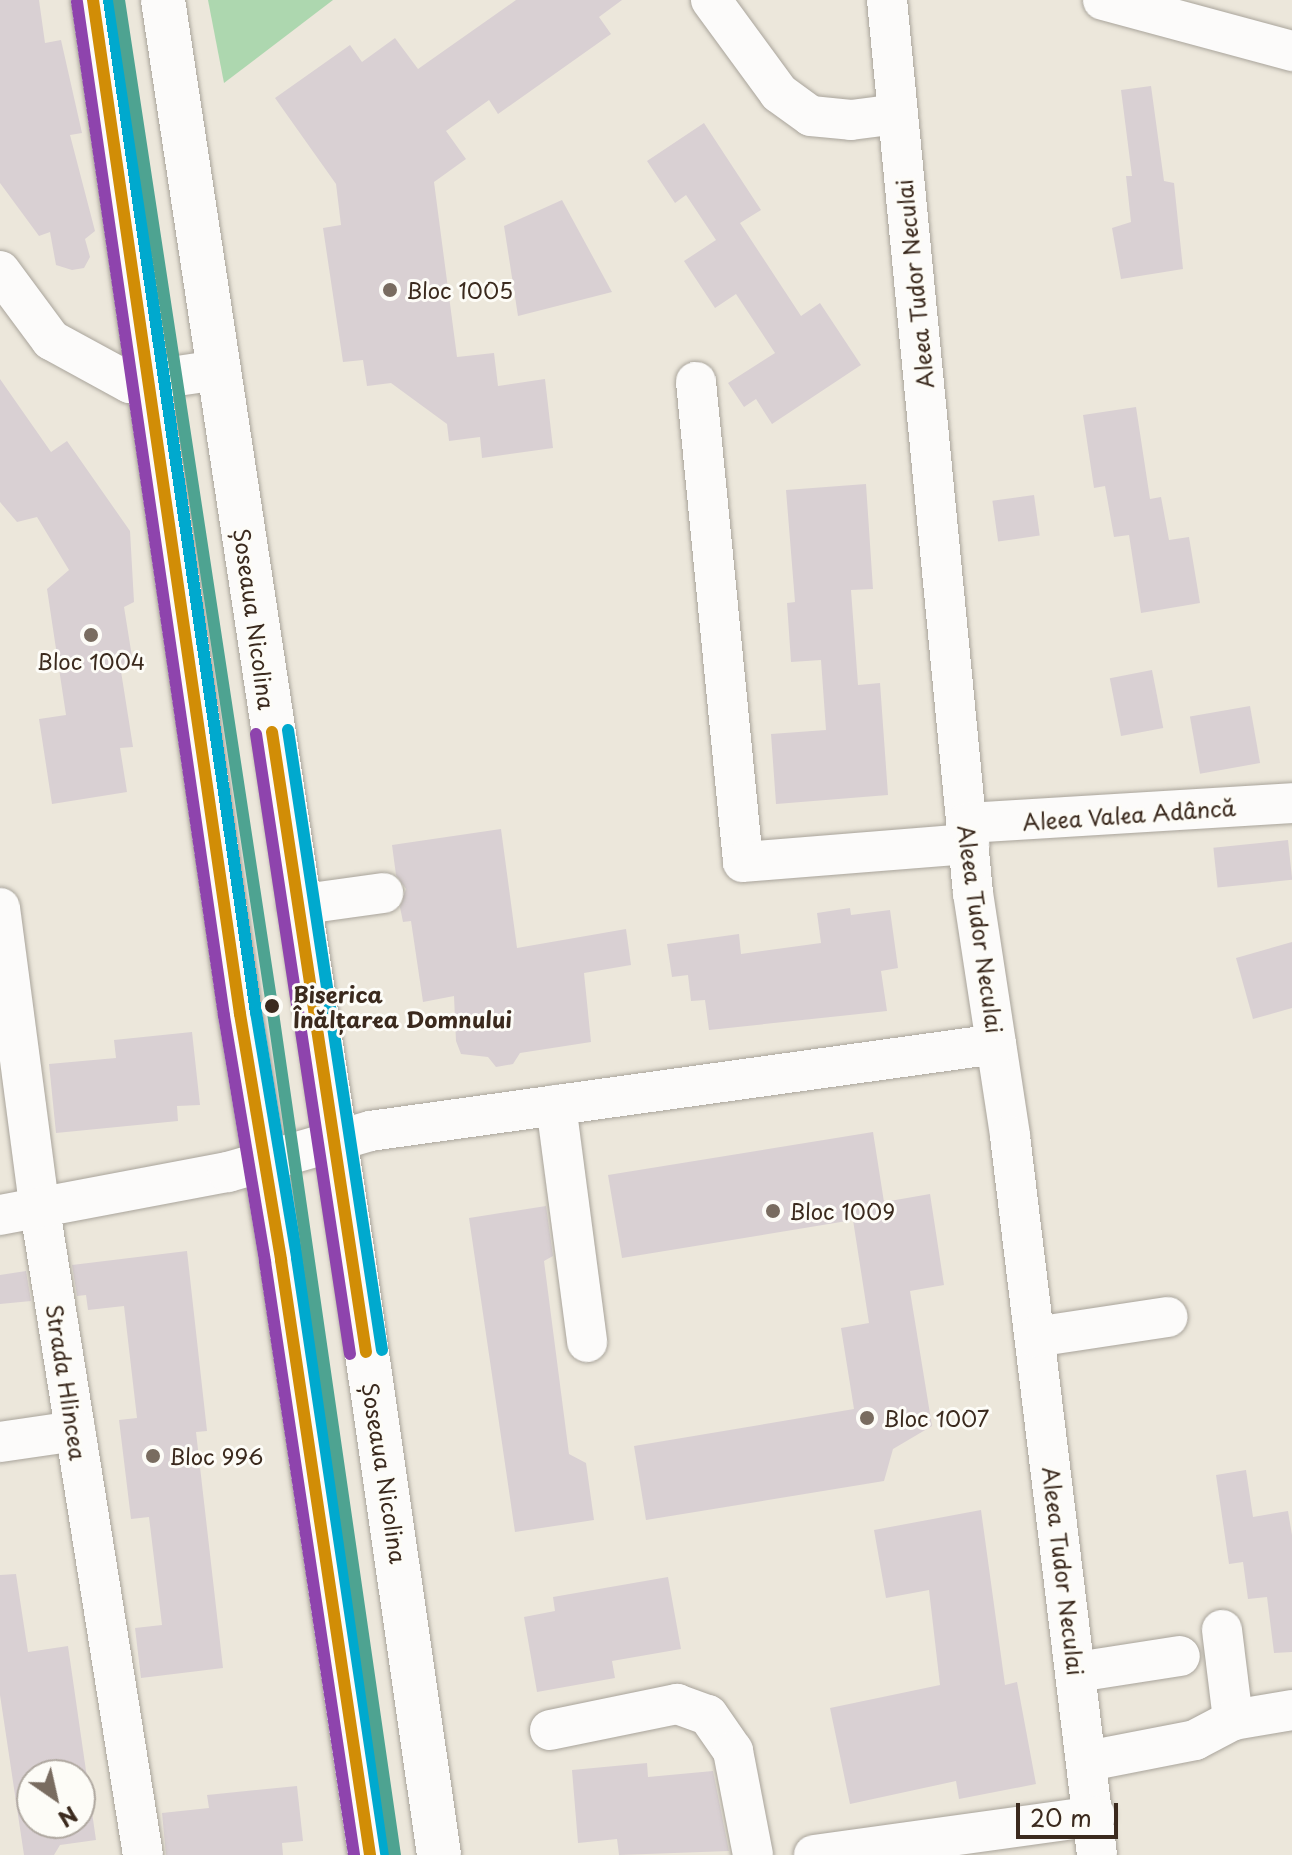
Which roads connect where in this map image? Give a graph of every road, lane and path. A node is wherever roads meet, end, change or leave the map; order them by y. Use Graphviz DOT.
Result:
graph roads {
  1 [pos="93,0"];
  2 [pos="163,0"];
  3 [pos="711,0"];
  4 [pos="887,0"];
  5 [pos="1103,0"];
  6 [pos="1292,51"];
  7 [pos="898,114"];
  8 [pos="0,271"];
  9 [pos="218,370"];
  10 [pos="149,380"];
  11 [pos="696,382"];
  12 [pos="1292,803"];
  13 [pos="968,834"];
  14 [pos="383,893"];
  15 [pos="297,905"];
  16 [pos="0,908"];
  17 [pos="996,1044"];
  18 [pos="556,1105"];
  19 [pos="335,1143"];
  20 [pos="264,1163"];
  21 [pos="40,1210"];
  22 [pos="0,1215"];
  23 [pos="1167,1317"];
  24 [pos="1035,1337"];
  25 [pos="587,1342"];
  26 [pos="75,1431"];
  27 [pos="0,1442"];
  28 [pos="1222,1630"];
  29 [pos="1180,1656"];
  30 [pos="1077,1672"];
  31 [pos="1292,1710"];
  32 [pos="1233,1720"];
  33 [pos="550,1730"];
  34 [pos="1088,1761"];
  35 [pos="1096,1836"];
  36 [pos="143,1855"];
  37 [pos="370,1855"];
  38 [pos="439,1855"];
  39 [pos="753,1855"];
  40 [pos="814,1855"];
  1 -- 10 [label="main road"];
  2 -- 9 [label="main road, Șoseaua Nicolina"];
  3 -- 7 [label="street"];
  4 -- 7 [label="street, Aleea Tudor Neculai"];
  5 -- 6 [label="street"];
  7 -- 13 [label="street, Aleea Tudor Neculai"];
  8 -- 10 [label="street"];
  9 -- 10 [label="street"];
  9 -- 15 [label="main road, Șoseaua Nicolina"];
  10 -- 20 [label="main road"];
  11 -- 13 [label="street, Aleea Valea Adâncă"];
  12 -- 13 [label="street, Aleea Valea Adâncă"];
  13 -- 17 [label="street, Aleea Tudor Neculai"];
  14 -- 15 [label="street"];
  15 -- 19 [label="main road, Șoseaua Nicolina"];
  16 -- 21 [label="street, Strada Hlincea"];
  17 -- 18 [label="street"];
  17 -- 24 [label="street, Aleea Tudor Neculai"];
  18 -- 19 [label="street"];
  18 -- 25 [label="street"];
  19 -- 20 [label="street"];
  19 -- 38 [label="main road, Șoseaua Nicolina"];
  20 -- 21 [label="street"];
  20 -- 37 [label="main road"];
  21 -- 22 [label="street"];
  21 -- 26 [label="street, Strada Hlincea"];
  23 -- 24 [label="street"];
  24 -- 30 [label="street, Aleea Tudor Neculai"];
  26 -- 27 [label="street"];
  26 -- 36 [label="street, Strada Hlincea"];
  28 -- 32 [label="street"];
  29 -- 30 [label="street"];
  30 -- 34 [label="street, Aleea Tudor Neculai"];
  31 -- 32 [label="street"];
  32 -- 34 [label="street"];
  33 -- 39 [label="street"];
  34 -- 35 [label="street, Aleea Tudor Neculai"];
  35 -- 40 [label="street"];
}
